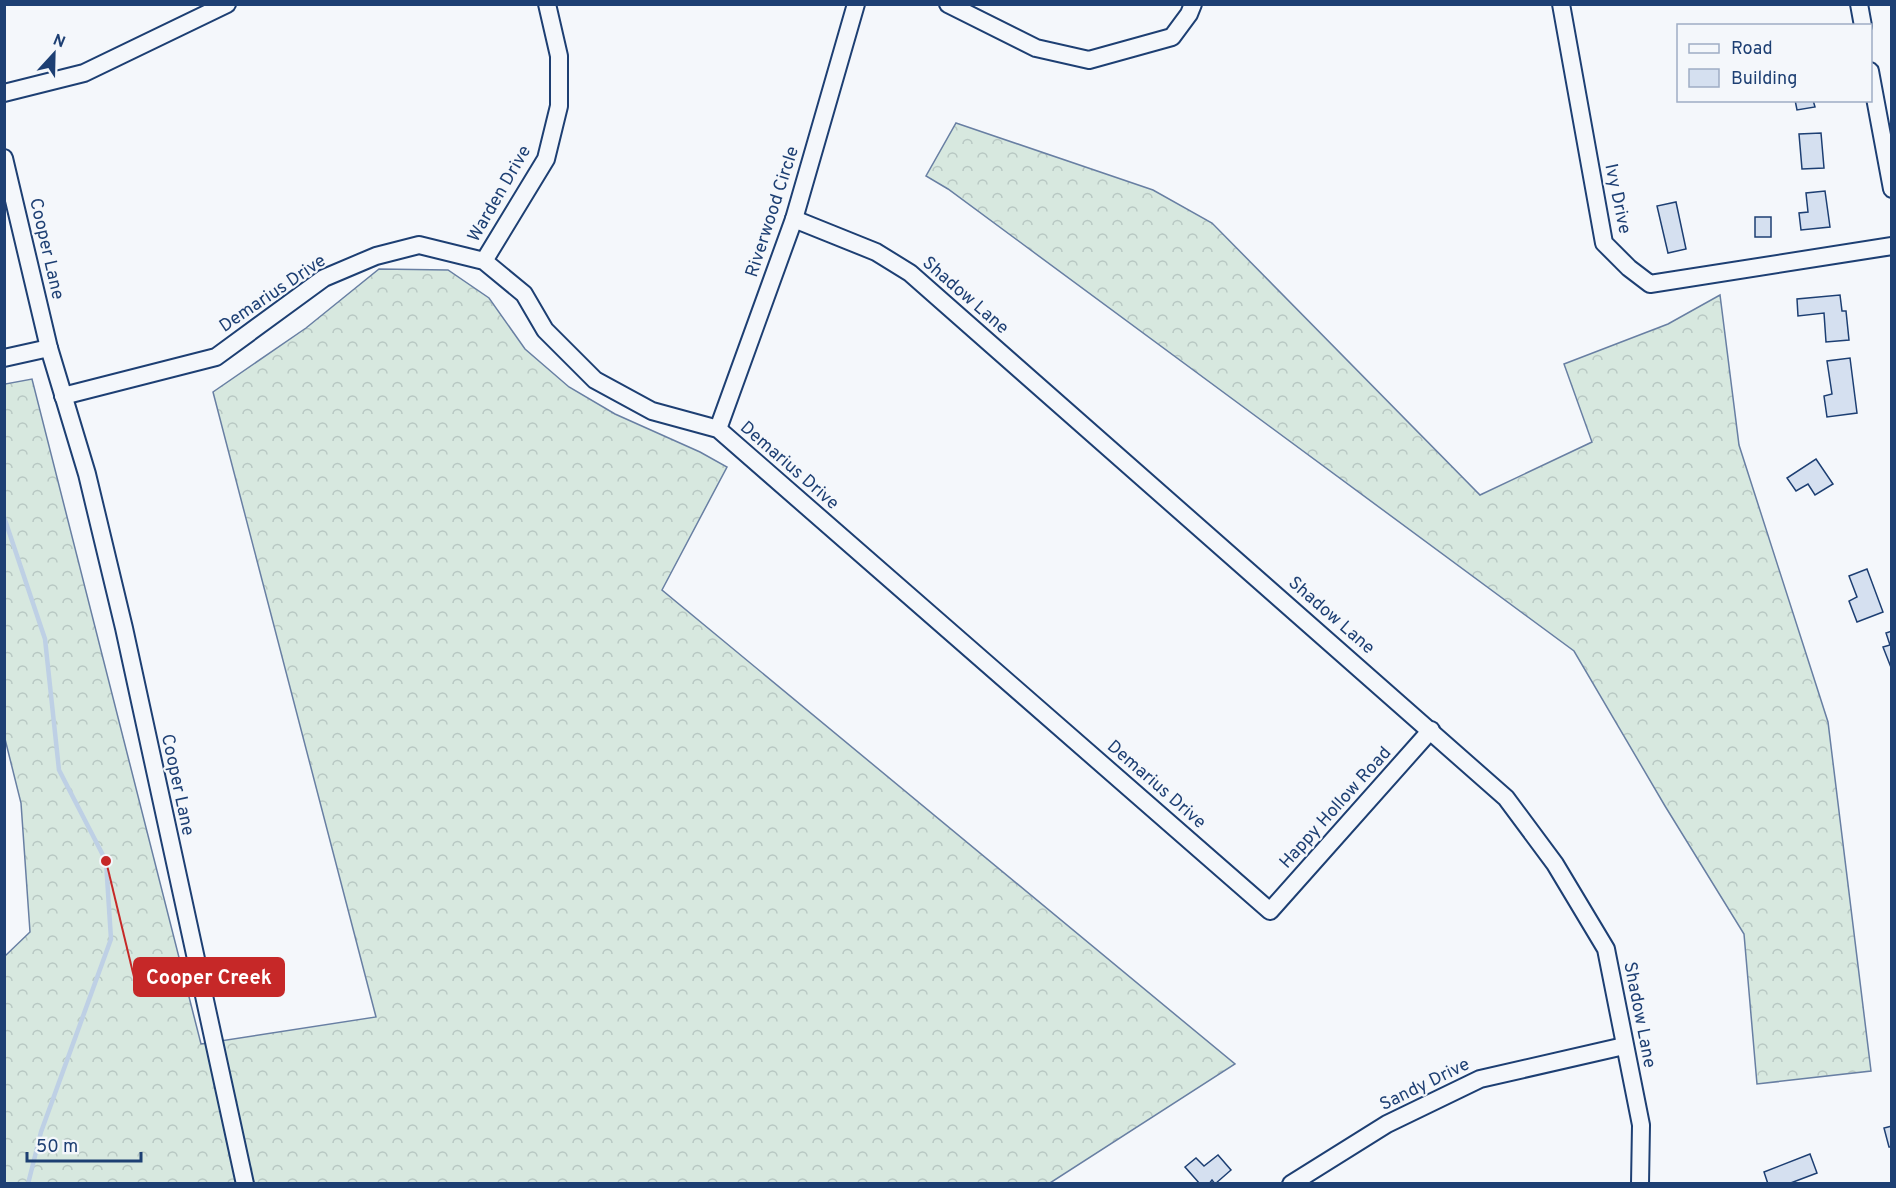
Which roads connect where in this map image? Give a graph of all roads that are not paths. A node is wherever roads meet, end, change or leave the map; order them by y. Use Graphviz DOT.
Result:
graph roads {
  1 [pos="227,4"];
  2 [pos="547,4"];
  3 [pos="856,4"];
  4 [pos="948,4"];
  5 [pos="1193,4"];
  6 [pos="1561,4"];
  7 [pos="1859,4"];
  8 [pos="1863,24"];
  9 [pos="1872,79"];
  10 [pos="4,93"];
  11 [pos="1887,143"];
  12 [pos="4,158"];
  13 [pos="1892,189"];
  14 [pos="794,219"];
  15 [pos="1892,246"];
  16 [pos="484,261"];
  17 [pos="49,348"];
  18 [pos="4,358"];
  19 [pos="63,396"];
  20 [pos="718,429"];
  21 [pos="1431,730"];
  22 [pos="1270,911"];
  23 [pos="1624,1046"];
  24 [pos="245,1184"];
  25 [pos="1291,1184"];
  26 [pos="1640,1184"];
  1 -- 10 [label="street"];
  2 -- 16 [label="street, Warden Drive"];
  3 -- 14 [label="street, Riverwood Circle"];
  4 -- 5 [label="street"];
  6 -- 15 [label="street, Ivy Drive"];
  7 -- 8 [label="street"];
  9 -- 11 [label="street"];
  11 -- 13 [label="street"];
  12 -- 17 [label="street, Cooper Lane"];
  14 -- 20 [label="street, Riverwood Circle"];
  14 -- 21 [label="street, Shadow Lane"];
  16 -- 19 [label="street, Demarius Drive"];
  16 -- 20 [label="street, Demarius Drive"];
  17 -- 18 [label="street"];
  17 -- 19 [label="street, Cooper Lane"];
  19 -- 24 [label="street, Cooper Lane"];
  20 -- 22 [label="street, Demarius Drive"];
  21 -- 22 [label="street, Happy Hollow Road"];
  21 -- 23 [label="street, Shadow Lane"];
  23 -- 25 [label="street, Sandy Drive"];
  23 -- 26 [label="street, Shadow Lane"];
}
